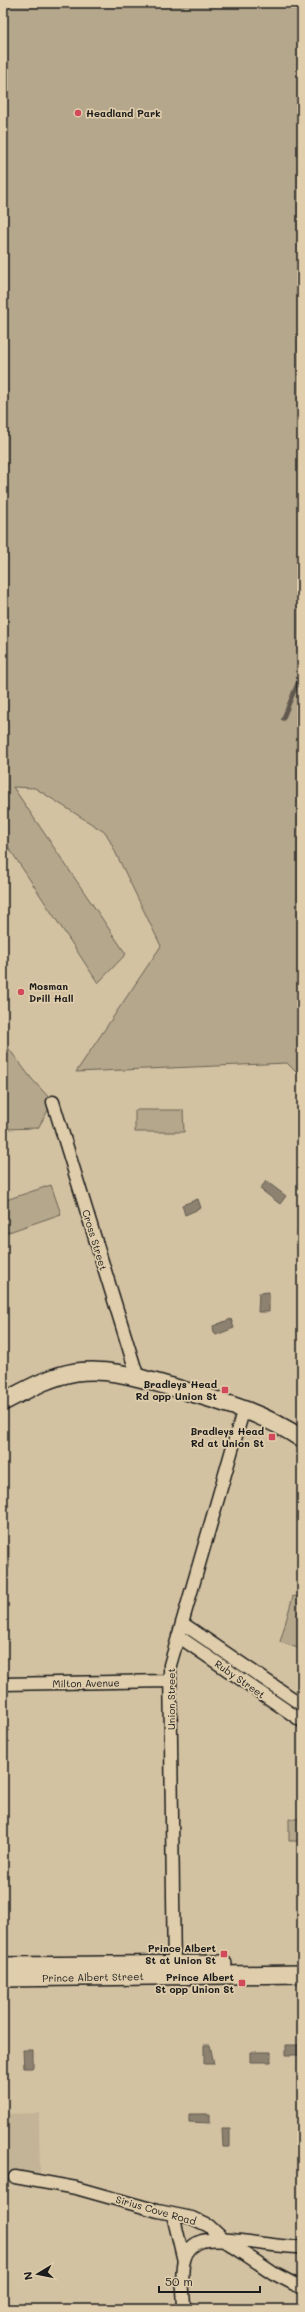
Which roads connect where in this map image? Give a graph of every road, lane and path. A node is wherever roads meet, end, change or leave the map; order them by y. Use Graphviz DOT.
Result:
graph roads {
  1 [pos="53,1102"];
  2 [pos="138,1378"];
  3 [pos="3,1402"];
  4 [pos="244,1408"];
  5 [pos="302,1439"];
  6 [pos="182,1623"];
  7 [pos="178,1636"];
  8 [pos="169,1681"];
  9 [pos="3,1684"];
  10 [pos="302,1705"];
  11 [pos="302,1721"];
  12 [pos="302,1963"];
  13 [pos="3,1966"];
  14 [pos="174,1970"];
  15 [pos="302,1974"];
  16 [pos="3,1978"];
  17 [pos="15,2177"];
  18 [pos="173,2215"];
  19 [pos="224,2240"];
  20 [pos="302,2247"];
  21 [pos="184,2260"];
  22 [pos="302,2288"];
  23 [pos="184,2309"];
  1 -- 2 [label="street, Cross Street"];
  2 -- 3 [label="street"];
  2 -- 4 [label="street"];
  4 -- 5 [label="street"];
  4 -- 6 [label="street, Union Street"];
  6 -- 7 [label="street, Union Street"];
  6 -- 10 [label="street, Ruby Street"];
  7 -- 8 [label="street, Union Street"];
  7 -- 11 [label="street, Ruby Street"];
  8 -- 9 [label="street, Milton Avenue"];
  8 -- 14 [label="street, Union Street"];
  12 -- 14 [label="street, Prince Albert Street"];
  13 -- 14 [label="street, Prince Albert Street"];
  14 -- 15 [label="street, Prince Albert Street"];
  14 -- 16 [label="street, Prince Albert Street"];
  17 -- 18 [label="street, Sirius Cove Road"];
  18 -- 19 [label="street, Sirius Cove Road"];
  18 -- 21 [label="street"];
  19 -- 20 [label="street"];
  19 -- 21 [label="street"];
  19 -- 22 [label="street, Sirius Cove Road"];
  21 -- 23 [label="street"];
}
